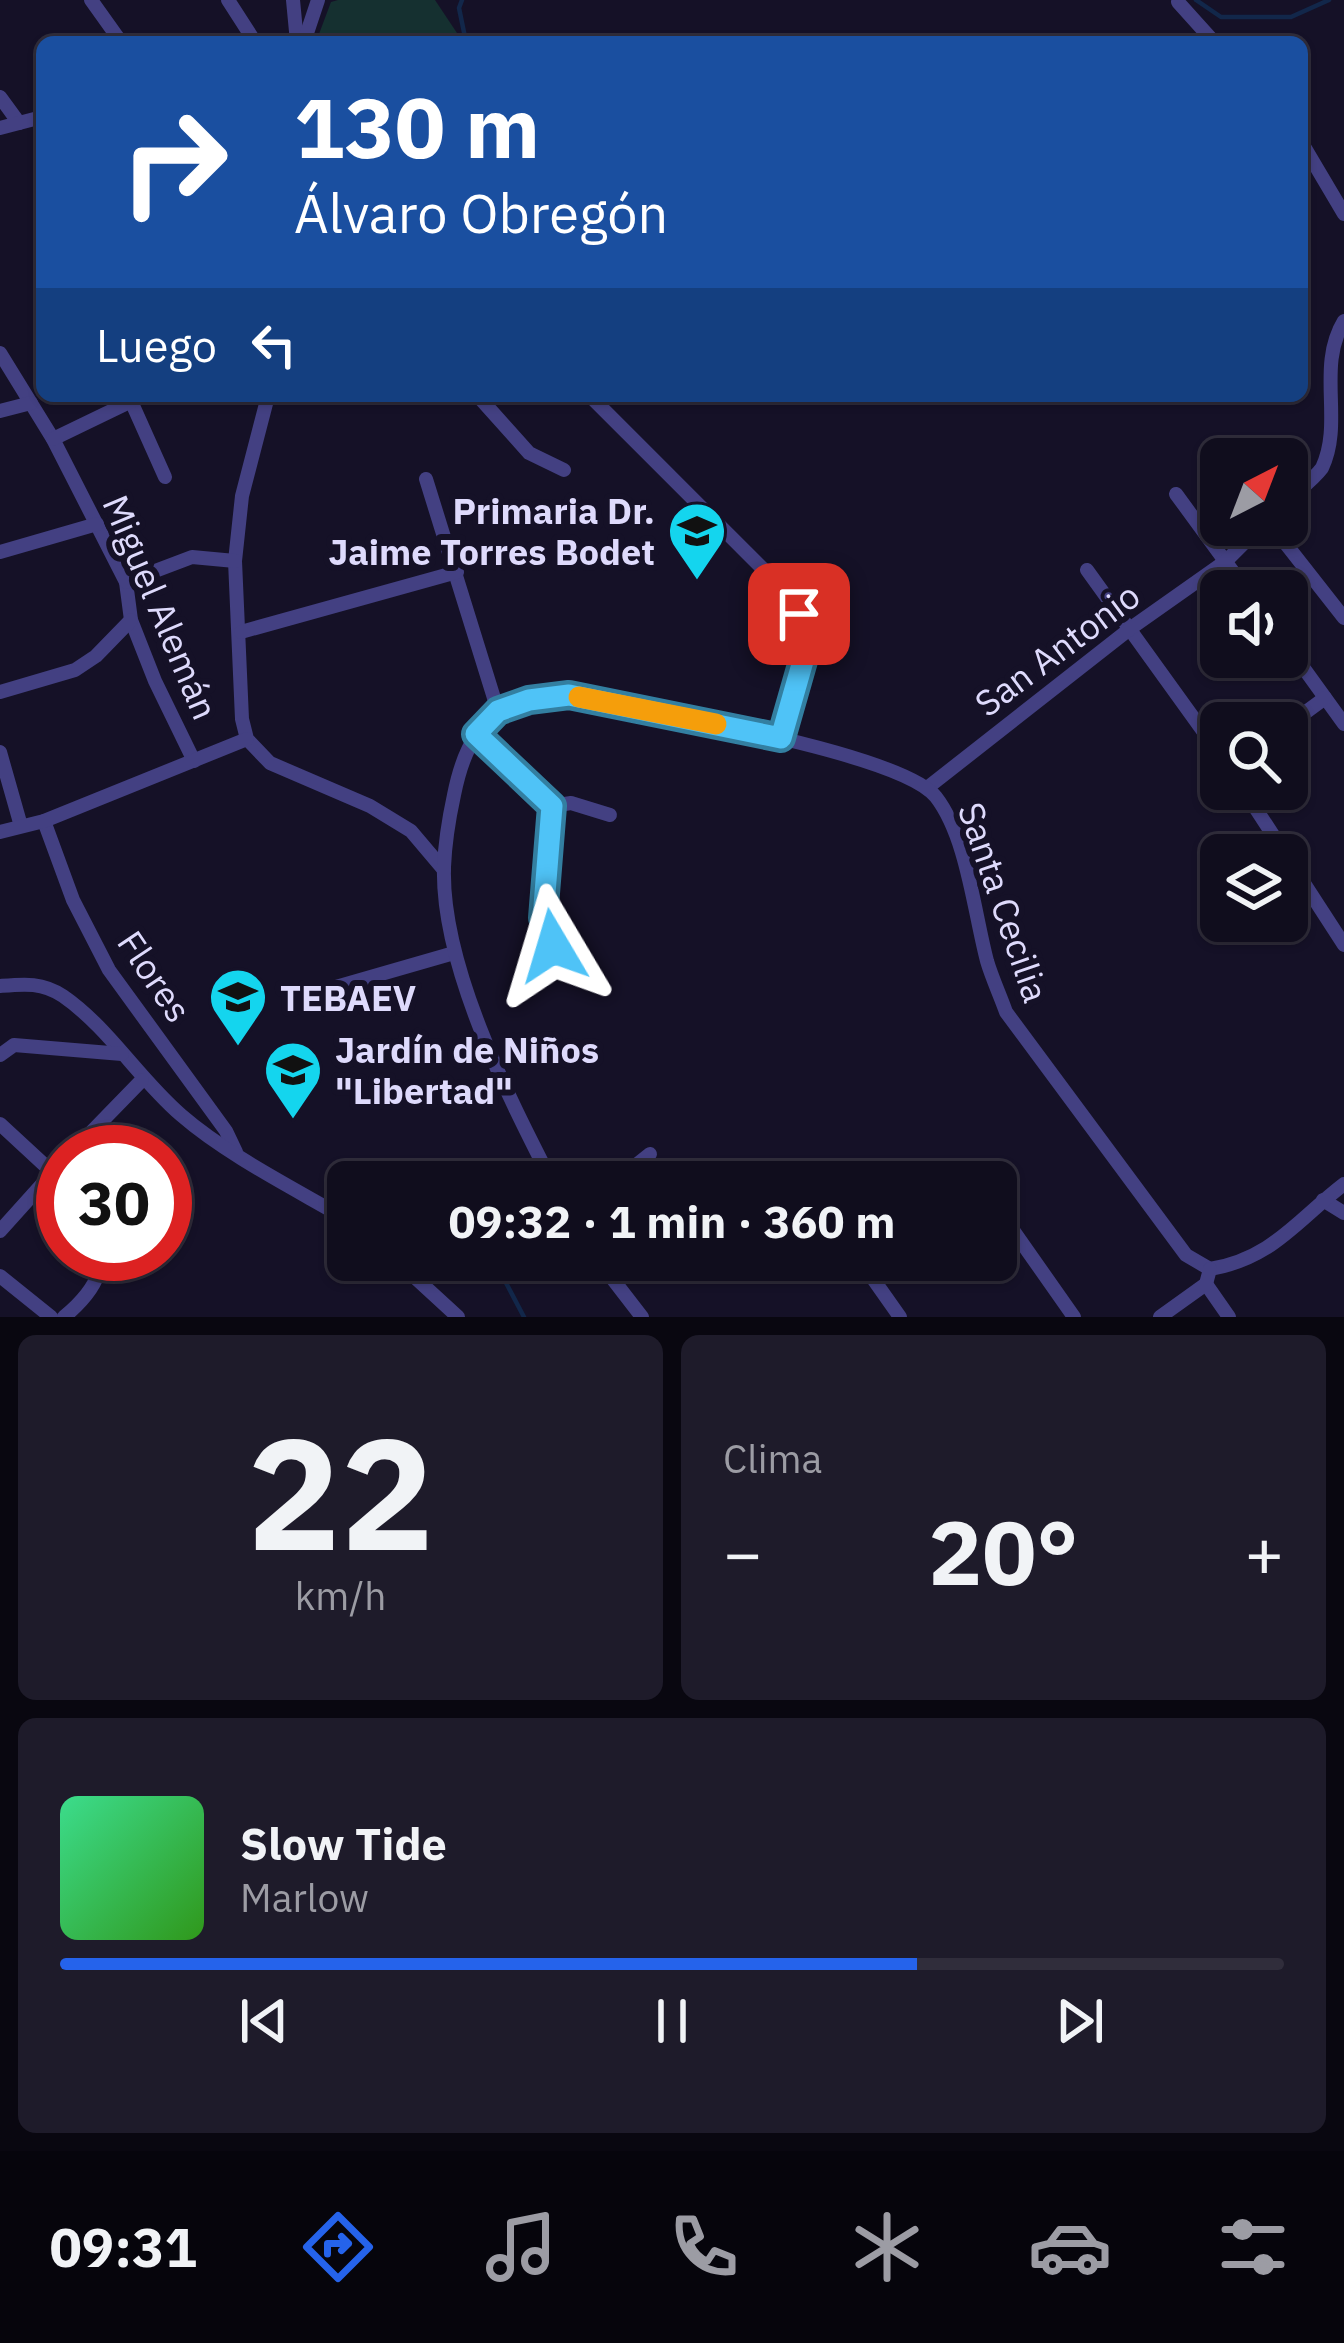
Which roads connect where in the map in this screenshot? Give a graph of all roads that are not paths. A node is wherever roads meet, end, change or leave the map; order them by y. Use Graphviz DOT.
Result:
graph roads {
  1 [pos="91,0"];
  2 [pos="228,0"];
  3 [pos="293,0"];
  4 [pos="318,0"];
  5 [pos="1178,2"];
  6 [pos="117,36"];
  7 [pos="251,36"];
  8 [pos="300,36"];
  9 [pos="303,36"];
  10 [pos="1209,36"];
  11 [pos="0,97"];
  12 [pos="36,119"];
  13 [pos="20,123"];
  14 [pos="0,128"];
  15 [pos="1308,153"];
  16 [pos="1344,214"];
  17 [pos="1344,321"];
  18 [pos="0,352"];
  19 [pos="130,402"];
  20 [pos="137,402"];
  21 [pos="266,402"];
  22 [pos="482,402"];
  23 [pos="596,402"];
  24 [pos="31,403"];
  25 [pos="0,411"];
  26 [pos="53,440"];
  27 [pos="564,470"];
  28 [pos="165,477"];
  29 [pos="426,479"];
  30 [pos="1308,481"];
  31 [pos="1176,494"];
  32 [pos="97,524"];
  33 [pos="1243,546"];
  34 [pos="1284,546"];
  35 [pos="0,552"];
  36 [pos="235,561"];
  37 [pos="1226,561"];
  38 [pos="1087,570"];
  39 [pos="1232,570"];
  40 [pos="457,572"];
  41 [pos="126,582"];
  42 [pos="1344,618"];
  43 [pos="130,620"];
  44 [pos="1131,628"];
  45 [pos="241,632"];
  46 [pos="1308,674"];
  47 [pos="0,692"];
  48 [pos="1325,698"];
  49 [pos="498,711"];
  50 [pos="1308,711"];
  51 [pos="1344,724"];
  52 [pos="1200,726"];
  53 [pos="476,734"];
  54 [pos="781,738"];
  55 [pos="247,740"];
  56 [pos="0,752"];
  57 [pos="194,761"];
  58 [pos="927,788"];
  59 [pos="552,806"];
  60 [pos="610,815"];
  61 [pos="44,821"];
  62 [pos="21,826"];
  63 [pos="0,832"];
  64 [pos="443,870"];
  65 [pos="1308,890"];
  66 [pos="1344,945"];
  67 [pos="553,946"];
  68 [pos="454,953"];
  69 [pos="0,986"];
  70 [pos="322,991"];
  71 [pos="122,1054"];
  72 [pos="0,1055"];
  73 [pos="142,1080"];
  74 [pos="0,1124"];
  75 [pos="98,1125"];
  76 [pos="36,1151"];
  77 [pos="236,1152"];
  78 [pos="650,1154"];
  79 [pos="541,1161"];
  80 [pos="641,1161"];
  81 [pos="1344,1184"];
  82 [pos="36,1191"];
  83 [pos="1323,1200"];
  84 [pos="327,1207"];
  85 [pos="1344,1213"];
  86 [pos="0,1231"];
  87 [pos="1017,1236"];
  88 [pos="0,1276"];
  89 [pos="1208,1276"];
  90 [pos="93,1281"];
  91 [pos="419,1281"];
  92 [pos="614,1281"];
  93 [pos="875,1281"];
  94 [pos="51,1317"];
  95 [pos="64,1317"];
  96 [pos="458,1317"];
  97 [pos="642,1317"];
  98 [pos="900,1317"];
  99 [pos="1074,1317"];
  100 [pos="1160,1317"];
  101 [pos="1229,1317"];
  1 -- 6 [label="street"];
  2 -- 7 [label="street"];
  3 -- 8 [label="street"];
  4 -- 9 [label="street"];
  5 -- 10 [label="street"];
  11 -- 13 [label="street"];
  12 -- 13 [label="street"];
  13 -- 14 [label="street"];
  15 -- 16 [label="street"];
  17 -- 30 [label="street"];
  18 -- 24 [label="street, Miguel Alemán"];
  19 -- 26 [label="street"];
  20 -- 28 [label="street"];
  21 -- 36 [label="street"];
  22 -- 27 [label="street"];
  23 -- 54 [label="street"];
  24 -- 25 [label="street"];
  24 -- 26 [label="street, Miguel Alemán"];
  26 -- 32 [label="street, Miguel Alemán"];
  29 -- 40 [label="street"];
  31 -- 37 [label="street"];
  32 -- 35 [label="street"];
  32 -- 41 [label="street, Miguel Alemán"];
  33 -- 37 [label="street, San Antonio"];
  34 -- 42 [label="street"];
  36 -- 41 [label="street"];
  36 -- 45 [label="street"];
  37 -- 39 [label="street"];
  37 -- 44 [label="street, San Antonio"];
  38 -- 44 [label="street"];
  40 -- 45 [label="street"];
  40 -- 49 [label="street"];
  41 -- 43 [label="street, Miguel Alemán"];
  43 -- 47 [label="street"];
  43 -- 57 [label="street, Miguel Alemán"];
  44 -- 52 [label="street"];
  44 -- 58 [label="street, San Antonio"];
  45 -- 55 [label="street"];
  46 -- 48 [label="street"];
  48 -- 50 [label="street"];
  48 -- 51 [label="street"];
  49 -- 53 [label="street"];
  49 -- 54 [label="street, Santa Cecilia"];
  53 -- 59 [label="street"];
  53 -- 64 [label="street"];
  54 -- 58 [label="street, Santa Cecilia"];
  55 -- 57 [label="street"];
  55 -- 64 [label="street"];
  56 -- 62 [label="street"];
  57 -- 61 [label="street"];
  58 -- 89 [label="street, Santa Cecilia"];
  59 -- 60 [label="street"];
  59 -- 67 [label="street"];
  61 -- 62 [label="street"];
  61 -- 77 [label="street, Flores"];
  62 -- 63 [label="street"];
  64 -- 68 [label="street"];
  65 -- 66 [label="street"];
  68 -- 70 [label="street"];
  68 -- 79 [label="street"];
  69 -- 71 [label="street"];
  71 -- 72 [label="street"];
  71 -- 73 [label="street"];
  73 -- 75 [label="street"];
  73 -- 77 [label="street"];
  74 -- 76 [label="street"];
  77 -- 84 [label="street"];
  78 -- 80 [label="street"];
  81 -- 83 [label="street"];
  82 -- 86 [label="street"];
  83 -- 85 [label="street"];
  83 -- 89 [label="street"];
  87 -- 99 [label="street"];
  88 -- 94 [label="street"];
  89 -- 100 [label="street"];
  89 -- 101 [label="street, Santa Cecilia"];
  90 -- 95 [label="street"];
  91 -- 96 [label="street"];
  92 -- 97 [label="street"];
  93 -- 98 [label="street"];
}
